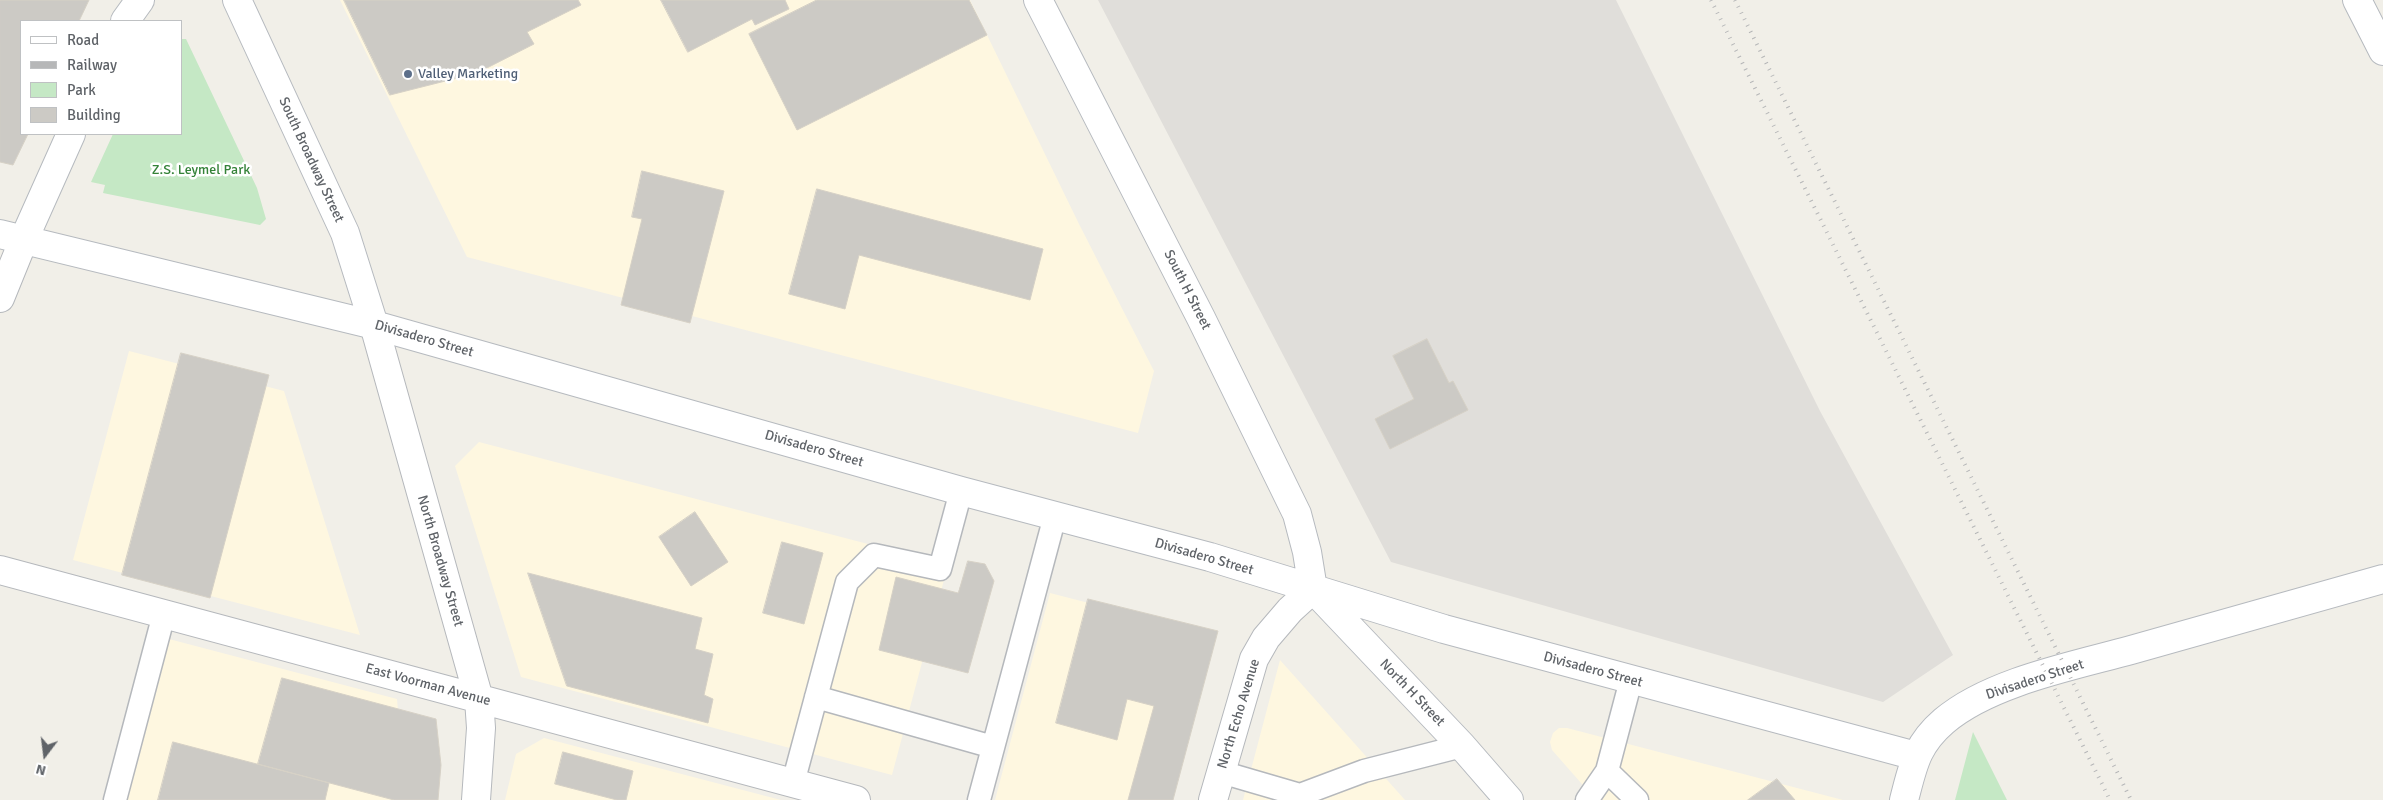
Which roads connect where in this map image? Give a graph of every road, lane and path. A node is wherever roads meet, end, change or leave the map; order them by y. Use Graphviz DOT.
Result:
graph roads {
  1 [pos="140,0"];
  2 [pos="237,0"];
  3 [pos="1038,0"];
  4 [pos="2357,0"];
  5 [pos="126,20"];
  6 [pos="2383,51"];
  7 [pos="70,135"];
  8 [pos="12,237"];
  9 [pos="0,298"];
  10 [pos="374,325"];
  11 [pos="961,491"];
  12 [pos="1055,516"];
  13 [pos="0,570"];
  14 [pos="2383,579"];
  15 [pos="1313,589"];
  16 [pos="164,614"];
  17 [pos="1630,680"];
  18 [pos="816,697"];
  19 [pos="479,699"];
  20 [pos="993,746"];
  21 [pos="1462,746"];
  22 [pos="1916,756"];
  23 [pos="1607,771"];
  24 [pos="1221,772"];
  25 [pos="793,783"];
  26 [pos="1299,798"];
  27 [pos="115,800"];
  28 [pos="477,800"];
  29 [pos="856,800"];
  30 [pos="979,800"];
  31 [pos="1213,800"];
  32 [pos="1509,800"];
  33 [pos="1587,800"];
  34 [pos="1636,800"];
  35 [pos="1904,800"];
  1 -- 5 [label="street"];
  2 -- 10 [label="street, South Broadway Street"];
  3 -- 15 [label="street, South H Street"];
  4 -- 6 [label="street"];
  7 -- 8 [label="street"];
  8 -- 9 [label="street"];
  8 -- 10 [label="street, Divisadero Street"];
  10 -- 11 [label="street, Divisadero Street"];
  10 -- 19 [label="street, North Broadway Street"];
  11 -- 12 [label="street, Divisadero Street"];
  11 -- 18 [label="lane"];
  12 -- 15 [label="street, Divisadero Street"];
  12 -- 20 [label="lane"];
  13 -- 16 [label="street, East Voorman Avenue"];
  14 -- 22 [label="street, Divisadero Street"];
  15 -- 17 [label="street, Divisadero Street"];
  15 -- 21 [label="street, North H Street"];
  15 -- 24 [label="street, North Echo Avenue"];
  16 -- 19 [label="street, East Voorman Avenue"];
  16 -- 27 [label="lane"];
  17 -- 22 [label="street, Divisadero Street"];
  17 -- 23 [label="lane"];
  18 -- 20 [label="lane"];
  18 -- 25 [label="lane"];
  19 -- 25 [label="street, East Voorman Avenue"];
  19 -- 28 [label="street, North Broadway Street"];
  20 -- 30 [label="lane"];
  21 -- 26 [label="lane"];
  21 -- 32 [label="street, North H Street"];
  22 -- 35 [label="street"];
  23 -- 33 [label="lane"];
  23 -- 34 [label="lane"];
  24 -- 26 [label="lane"];
  24 -- 31 [label="street, North Echo Avenue"];
  25 -- 29 [label="street, East Voorman Avenue"];
}
